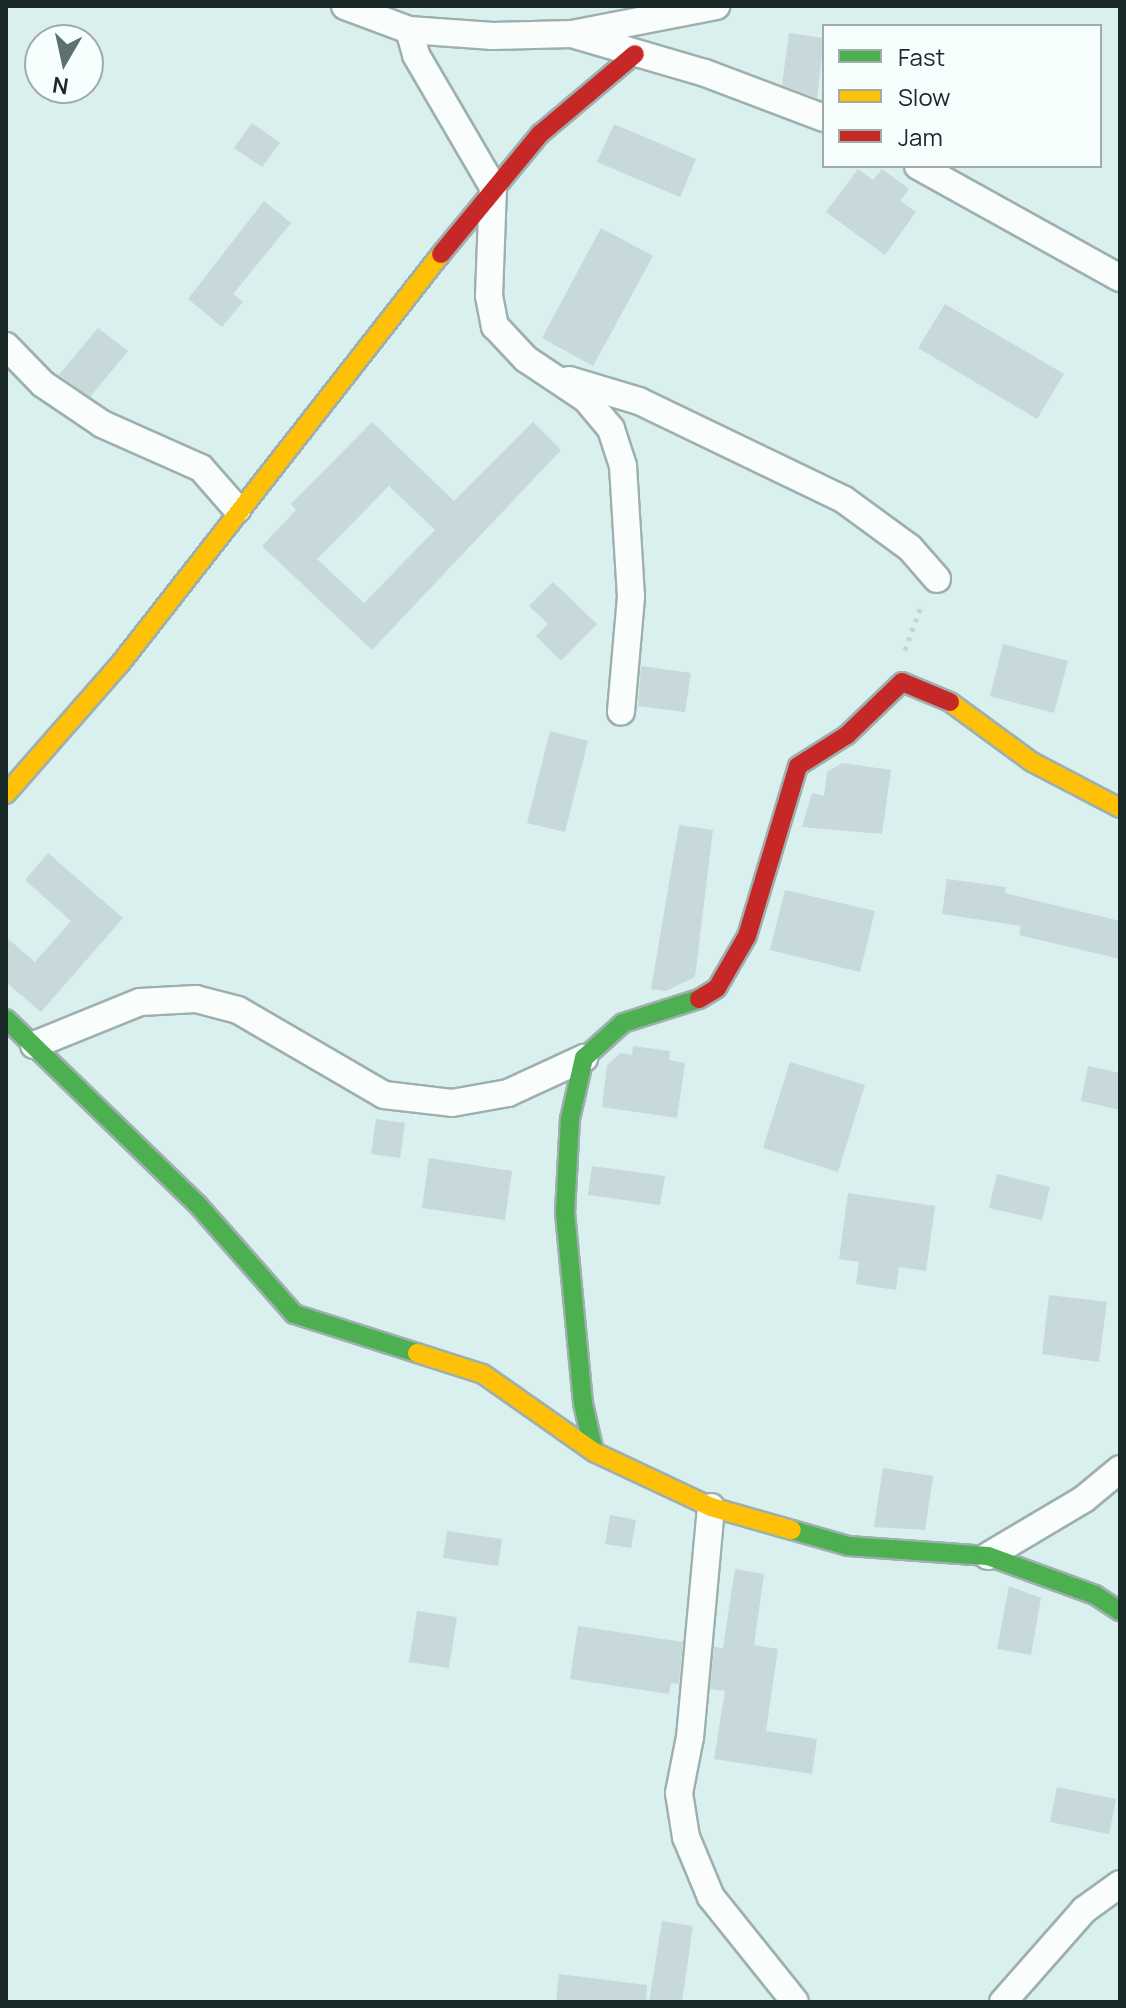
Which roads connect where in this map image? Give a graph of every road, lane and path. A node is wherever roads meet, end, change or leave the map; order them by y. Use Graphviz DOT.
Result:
graph roads {
  1 [pos="345,6"];
  2 [pos="716,6"];
  3 [pos="409,30"];
  4 [pos="572,34"];
  5 [pos="635,54"];
  6 [pos="822,117"];
  7 [pos="922,168"];
  8 [pos="493,187"];
  9 [pos="1120,278"];
  10 [pos="6,346"];
  11 [pos="547,373"];
  12 [pos="237,509"];
  13 [pos="937,579"];
  14 [pos="902,682"];
  15 [pos="621,712"];
  16 [pos="6,794"];
  17 [pos="1120,808"];
  18 [pos="6,1019"];
  19 [pos="34,1045"];
  20 [pos="584,1058"];
  21 [pos="594,1452"];
  22 [pos="1120,1469"];
  23 [pos="711,1507"];
  24 [pos="988,1556"];
  25 [pos="1120,1611"];
  26 [pos="1120,1884"];
  27 [pos="795,2002"];
  28 [pos="1003,2002"];
  1 -- 3 [label="street"];
  2 -- 4 [label="street"];
  3 -- 4 [label="street"];
  3 -- 8 [label="street"];
  4 -- 5 [label="street"];
  5 -- 6 [label="street"];
  5 -- 8 [label="street"];
  7 -- 9 [label="street"];
  8 -- 11 [label="street"];
  8 -- 12 [label="street"];
  10 -- 12 [label="street"];
  11 -- 13 [label="street"];
  11 -- 15 [label="street"];
  12 -- 16 [label="street"];
  13 -- 14 [label="path"];
  14 -- 17 [label="street"];
  14 -- 20 [label="street"];
  18 -- 19 [label="street"];
  19 -- 20 [label="street"];
  19 -- 21 [label="street"];
  20 -- 21 [label="street"];
  21 -- 23 [label="street"];
  22 -- 24 [label="street"];
  23 -- 24 [label="street"];
  23 -- 27 [label="street"];
  24 -- 25 [label="street"];
  26 -- 28 [label="street"];
}
